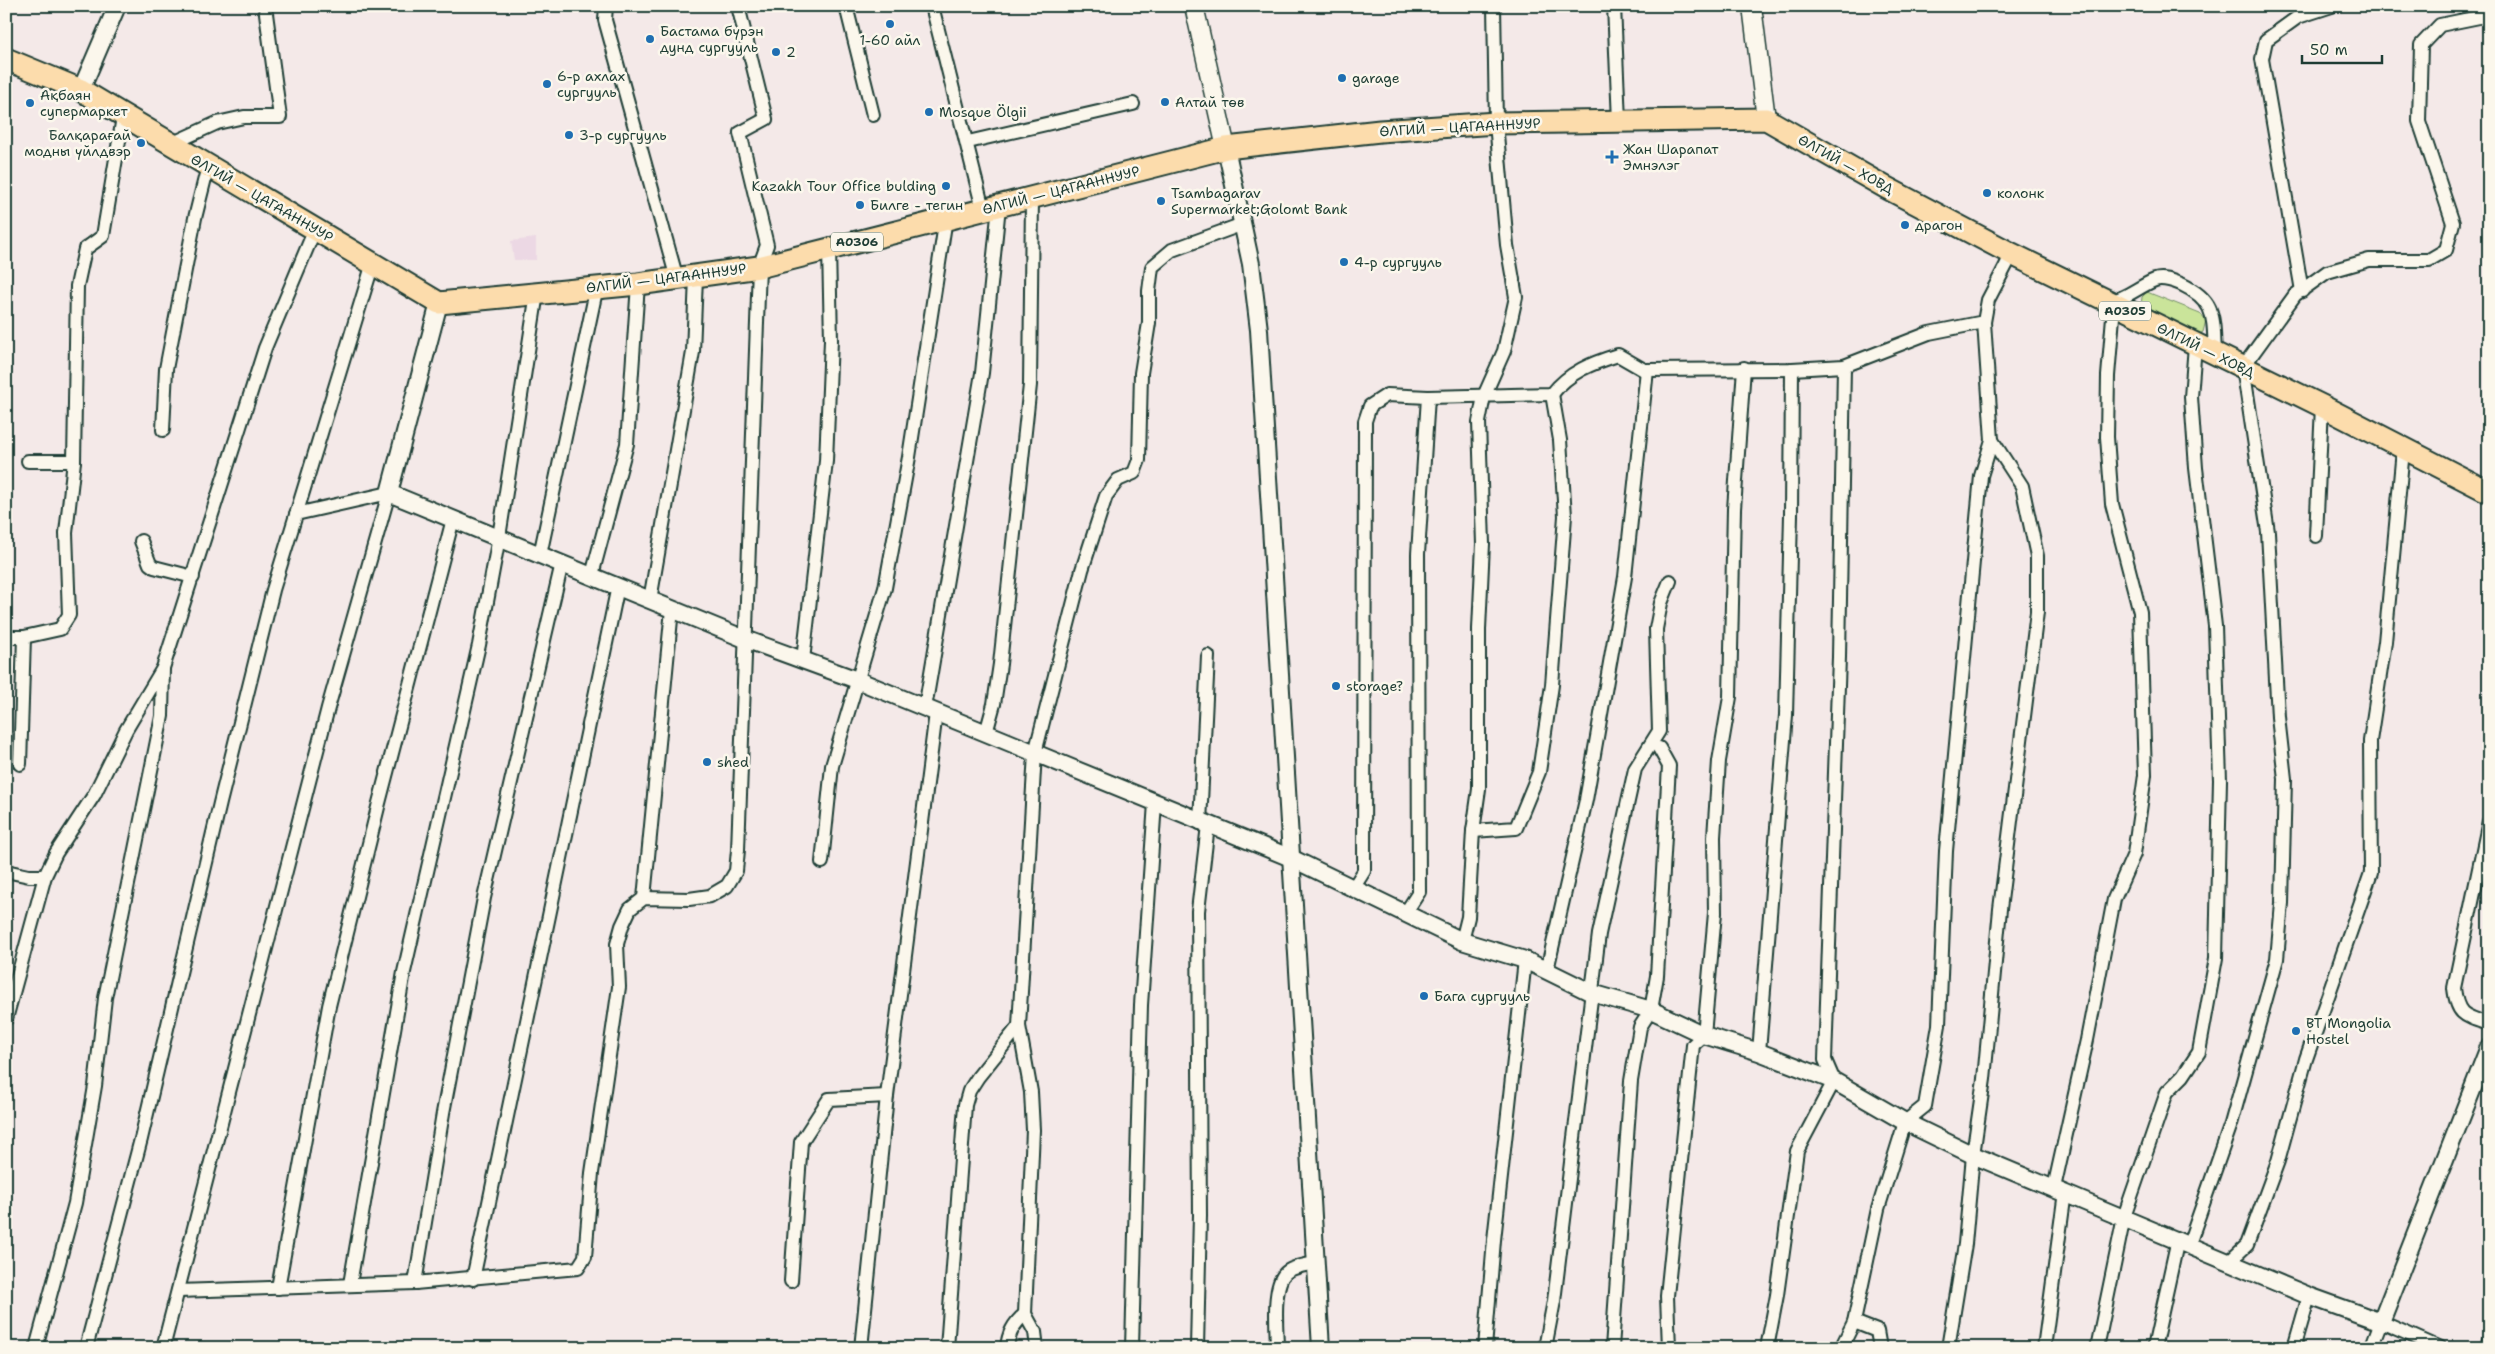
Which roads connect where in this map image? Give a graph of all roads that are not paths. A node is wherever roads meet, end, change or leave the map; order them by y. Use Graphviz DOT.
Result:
graph roads {
  1 [pos="117,6"];
  2 [pos="265,6"];
  3 [pos="606,6"];
  4 [pos="738,6"];
  5 [pos="846,6"];
  6 [pos="932,6"];
  7 [pos="1194,6"];
  8 [pos="1494,6"];
  9 [pos="1614,6"];
  10 [pos="1752,6"];
  11 [pos="2332,6"];
  12 [pos="2489,15"];
  13 [pos="6,59"];
  14 [pos="81,90"];
  15 [pos="1133,104"];
  16 [pos="872,115"];
  17 [pos="123,117"];
  18 [pos="1766,119"];
  19 [pos="1619,121"];
  20 [pos="1496,122"];
  21 [pos="968,142"];
  22 [pos="171,144"];
  23 [pos="1226,148"];
  24 [pos="208,166"];
  25 [pos="1032,198"];
  26 [pos="991,208"];
  27 [pos="946,218"];
  28 [pos="1243,224"];
  29 [pos="314,229"];
  30 [pos="829,249"];
  31 [pos="2012,254"];
  32 [pos="373,263"];
  33 [pos="759,267"];
  34 [pos="687,278"];
  35 [pos="638,284"];
  36 [pos="597,286"];
  37 [pos="2302,290"];
  38 [pos="537,293"];
  39 [pos="439,304"];
  40 [pos="2111,304"];
  41 [pos="1984,322"];
  42 [pos="2195,345"];
  43 [pos="2215,354"];
  44 [pos="1844,366"];
  45 [pos="2243,367"];
  46 [pos="1744,368"];
  47 [pos="1792,369"];
  48 [pos="1647,370"];
  49 [pos="1552,394"];
  50 [pos="1484,396"];
  51 [pos="1428,397"];
  52 [pos="2322,406"];
  53 [pos="163,430"];
  54 [pos="1992,440"];
  55 [pos="2403,450"];
  56 [pos="74,461"];
  57 [pos="28,462"];
  58 [pos="2489,492"];
  59 [pos="389,493"];
  60 [pos="296,514"];
  61 [pos="453,519"];
  62 [pos="2316,536"];
  63 [pos="499,537"];
  64 [pos="141,541"];
  65 [pos="540,555"];
  66 [pos="562,563"];
  67 [pos="592,576"];
  68 [pos="193,577"];
  69 [pos="1670,581"];
  70 [pos="618,586"];
  71 [pos="650,600"];
  72 [pos="672,609"];
  73 [pos="6,637"];
  74 [pos="24,637"];
  75 [pos="744,639"];
  76 [pos="1208,656"];
  77 [pos="803,660"];
  78 [pos="163,668"];
  79 [pos="856,680"];
  80 [pos="931,710"];
  81 [pos="986,733"];
  82 [pos="1659,748"];
  83 [pos="1035,753"];
  84 [pos="20,764"];
  85 [pos="1155,803"];
  86 [pos="2489,821"];
  87 [pos="1204,824"];
  88 [pos="1473,832"];
  89 [pos="1291,858"];
  90 [pos="822,862"];
  91 [pos="6,871"];
  92 [pos="45,876"];
  93 [pos="1352,890"];
  94 [pos="644,898"];
  95 [pos="1406,912"];
  96 [pos="1462,941"];
  97 [pos="1525,960"];
  98 [pos="1548,970"];
  99 [pos="1592,994"];
  100 [pos="1651,1010"];
  101 [pos="6,1019"];
  102 [pos="2489,1024"];
  103 [pos="1019,1026"];
  104 [pos="1704,1035"];
  105 [pos="2489,1047"];
  106 [pos="1759,1052"];
  107 [pos="1834,1081"];
  108 [pos="887,1096"];
  109 [pos="1904,1122"];
  110 [pos="1973,1155"];
  111 [pos="2060,1190"];
  112 [pos="2124,1217"];
  113 [pos="2184,1242"];
  114 [pos="2230,1261"];
  115 [pos="1315,1263"];
  116 [pos="473,1279"];
  117 [pos="791,1281"];
  118 [pos="415,1283"];
  119 [pos="350,1284"];
  120 [pos="278,1288"];
  121 [pos="178,1290"];
  122 [pos="2310,1296"];
  123 [pos="1025,1314"];
  124 [pos="1854,1322"];
  125 [pos="2381,1322"];
  126 [pos="2489,1339"];
  127 [pos="36,1348"];
  128 [pos="86,1348"];
  129 [pos="163,1348"];
  130 [pos="861,1348"];
  131 [pos="947,1348"];
  132 [pos="1007,1348"];
  133 [pos="1038,1348"];
  134 [pos="1132,1348"];
  135 [pos="1197,1348"];
  136 [pos="1277,1348"];
  137 [pos="1321,1348"];
  138 [pos="1485,1348"];
  139 [pos="1544,1348"];
  140 [pos="1612,1348"];
  141 [pos="1670,1348"];
  142 [pos="1767,1348"];
  143 [pos="1841,1348"];
  144 [pos="1880,1348"];
  145 [pos="1948,1348"];
  146 [pos="2044,1348"];
  147 [pos="2097,1348"];
  148 [pos="2154,1348"];
  149 [pos="2294,1348"];
  150 [pos="2371,1348"];
  151 [pos="2440,1348"];
  152 [pos="2487,1348"];
  1 -- 14 [label="street"];
  2 -- 22 [label="street"];
  3 -- 34 [label="street"];
  4 -- 33 [label="street"];
  5 -- 16 [label="street"];
  6 -- 21 [label="street"];
  7 -- 23 [label="main road"];
  8 -- 20 [label="street"];
  9 -- 19 [label="street"];
  10 -- 18 [label="main road"];
  11 -- 37 [label="street"];
  12 -- 37 [label="street"];
  13 -- 14 [label="highway, ӨЛГИЙ — ЦАГААННУУР"];
  14 -- 17 [label="highway, ӨЛГИЙ — ЦАГААННУУР"];
  15 -- 21 [label="street"];
  17 -- 22 [label="highway, ӨЛГИЙ — ЦАГААННУУР"];
  17 -- 56 [label="street"];
  18 -- 19 [label="highway, ӨЛГИЙ — ЦАГААННУУР / A0306"];
  18 -- 31 [label="highway, ӨЛГИЙ — ХОВД / A0305"];
  19 -- 20 [label="highway, ӨЛГИЙ — ЦАГААННУУР / A0306"];
  20 -- 23 [label="highway, ӨЛГИЙ — ЦАГААННУУР / A0306"];
  20 -- 50 [label="street"];
  21 -- 26 [label="street"];
  22 -- 24 [label="highway, ӨЛГИЙ — ЦАГААННУУР"];
  23 -- 25 [label="highway, ӨЛГИЙ — ЦАГААННУУР / A0306"];
  23 -- 28 [label="street"];
  24 -- 29 [label="highway, ӨЛГИЙ — ЦАГААННУУР"];
  24 -- 53 [label="street"];
  25 -- 26 [label="highway, ӨЛГИЙ — ЦАГААННУУР / A0306"];
  25 -- 81 [label="street"];
  26 -- 27 [label="highway, ӨЛГИЙ — ЦАГААННУУР / A0306"];
  26 -- 80 [label="street"];
  27 -- 30 [label="highway, ӨЛГИЙ — ЦАГААННУУР / A0306"];
  27 -- 79 [label="street"];
  28 -- 83 [label="street"];
  28 -- 89 [label="street"];
  29 -- 32 [label="highway, ӨЛГИЙ — ЦАГААННУУР"];
  29 -- 68 [label="street"];
  30 -- 33 [label="highway, ӨЛГИЙ — ЦАГААННУУР / A0306"];
  30 -- 77 [label="street"];
  31 -- 40 [label="highway, ӨЛГИЙ — ХОВД / A0305"];
  31 -- 41 [label="street"];
  32 -- 39 [label="highway, ӨЛГИЙ — ЦАГААННУУР"];
  32 -- 60 [label="street"];
  33 -- 34 [label="highway, ӨЛГИЙ — ЦАГААННУУР / A0306"];
  33 -- 75 [label="street"];
  34 -- 35 [label="highway, ӨЛГИЙ — ЦАГААННУУР / A0306"];
  34 -- 71 [label="street"];
  35 -- 36 [label="highway, ӨЛГИЙ — ЦАГААННУУР / A0306"];
  35 -- 67 [label="street"];
  36 -- 38 [label="highway, ӨЛГИЙ — ЦАГААННУУР / A0306"];
  36 -- 65 [label="street"];
  37 -- 45 [label="street"];
  38 -- 39 [label="highway, ӨЛГИЙ — ЦАГААННУУР / A0306"];
  38 -- 63 [label="street"];
  39 -- 59 [label="street"];
  40 -- 42 [label="highway, ӨЛГИЙ — ХОВД / A0305"];
  40 -- 43 [label="street"];
  40 -- 111 [label="street"];
  41 -- 44 [label="street"];
  41 -- 54 [label="street"];
  42 -- 43 [label="highway, ӨЛГИЙ — ХОВД / A0305"];
  42 -- 112 [label="street"];
  43 -- 45 [label="highway, ӨЛГИЙ — ХОВД / A0305"];
  44 -- 47 [label="street"];
  44 -- 107 [label="street"];
  45 -- 52 [label="highway, ӨЛГИЙ — ХОВД / A0305"];
  45 -- 113 [label="street"];
  46 -- 47 [label="street"];
  46 -- 48 [label="street"];
  46 -- 104 [label="street"];
  47 -- 106 [label="street"];
  48 -- 49 [label="street"];
  48 -- 98 [label="street"];
  49 -- 50 [label="street"];
  49 -- 88 [label="street"];
  50 -- 51 [label="street"];
  50 -- 88 [label="street"];
  51 -- 93 [label="street"];
  51 -- 95 [label="street"];
  52 -- 55 [label="highway, ӨЛГИЙ — ХОВД / A0305"];
  52 -- 62 [label="street"];
  54 -- 109 [label="street"];
  54 -- 110 [label="street"];
  55 -- 58 [label="highway, ӨЛГИЙ — ХОВД / A0305"];
  55 -- 114 [label="street"];
  56 -- 57 [label="street"];
  56 -- 74 [label="street"];
  59 -- 60 [label="street"];
  59 -- 61 [label="street"];
  59 -- 121 [label="street"];
  60 -- 128 [label="street"];
  61 -- 63 [label="street"];
  61 -- 120 [label="street"];
  63 -- 65 [label="street"];
  63 -- 119 [label="street"];
  64 -- 68 [label="street"];
  65 -- 66 [label="street"];
  66 -- 67 [label="street"];
  66 -- 118 [label="street"];
  67 -- 70 [label="street"];
  68 -- 78 [label="street"];
  69 -- 99 [label="street"];
  70 -- 71 [label="street"];
  70 -- 116 [label="street"];
  71 -- 72 [label="street"];
  72 -- 75 [label="street"];
  72 -- 94 [label="street"];
  73 -- 74 [label="street"];
  74 -- 84 [label="street"];
  75 -- 77 [label="street"];
  75 -- 94 [label="street"];
  76 -- 87 [label="street"];
  77 -- 79 [label="street"];
  78 -- 92 [label="street"];
  78 -- 127 [label="street"];
  79 -- 80 [label="street"];
  79 -- 90 [label="street"];
  80 -- 81 [label="street"];
  80 -- 108 [label="street"];
  81 -- 83 [label="street"];
  82 -- 100 [label="street"];
  83 -- 85 [label="street"];
  83 -- 103 [label="street"];
  85 -- 87 [label="street"];
  85 -- 134 [label="street"];
  86 -- 102 [label="street"];
  87 -- 89 [label="street"];
  87 -- 135 [label="street"];
  88 -- 96 [label="street"];
  89 -- 93 [label="street"];
  89 -- 115 [label="street"];
  91 -- 92 [label="street"];
  92 -- 101 [label="street"];
  93 -- 95 [label="street"];
  94 -- 116 [label="street"];
  95 -- 96 [label="street"];
  96 -- 97 [label="street"];
  97 -- 98 [label="street"];
  97 -- 138 [label="street"];
  98 -- 99 [label="street"];
  99 -- 100 [label="street"];
  99 -- 139 [label="street"];
  100 -- 104 [label="street"];
  100 -- 140 [label="street"];
  103 -- 123 [label="street"];
  103 -- 131 [label="street"];
  104 -- 106 [label="street"];
  104 -- 141 [label="street"];
  105 -- 125 [label="street"];
  106 -- 107 [label="street"];
  107 -- 109 [label="street"];
  107 -- 142 [label="street"];
  108 -- 117 [label="street"];
  108 -- 130 [label="street"];
  109 -- 110 [label="street"];
  109 -- 124 [label="street"];
  110 -- 111 [label="street"];
  110 -- 145 [label="street"];
  111 -- 112 [label="street"];
  111 -- 146 [label="street"];
  112 -- 113 [label="street"];
  112 -- 147 [label="street"];
  113 -- 114 [label="street"];
  113 -- 148 [label="street"];
  114 -- 122 [label="street"];
  115 -- 136 [label="street"];
  115 -- 137 [label="street"];
  116 -- 118 [label="street"];
  118 -- 119 [label="street"];
  119 -- 120 [label="street"];
  120 -- 121 [label="street"];
  121 -- 129 [label="street"];
  122 -- 125 [label="street"];
  122 -- 149 [label="street"];
  123 -- 132 [label="street"];
  123 -- 133 [label="street"];
  124 -- 143 [label="street"];
  124 -- 144 [label="street"];
  125 -- 150 [label="street"];
  125 -- 151 [label="street"];
  126 -- 152 [label="street"];
}
